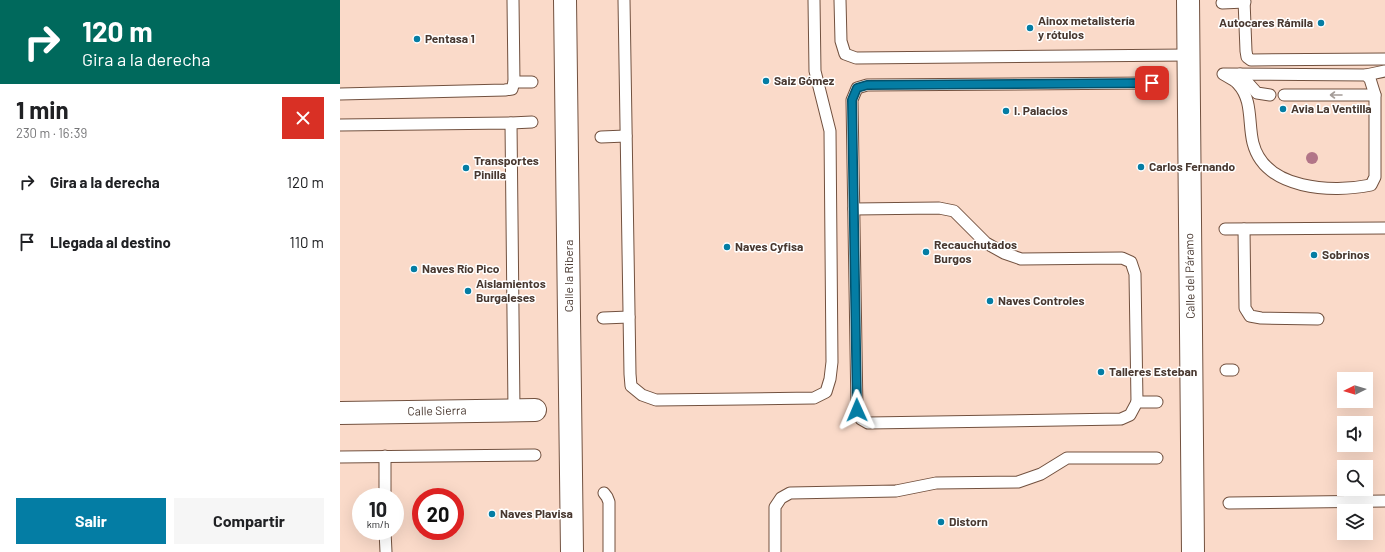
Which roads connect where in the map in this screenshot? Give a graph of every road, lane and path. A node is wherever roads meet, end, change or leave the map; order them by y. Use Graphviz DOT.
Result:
graph roads {
  1 [pos="513,0"];
  2 [pos="565,0"];
  3 [pos="624,0"];
  4 [pos="814,0"];
  5 [pos="840,0"];
  6 [pos="1188,0"];
  7 [pos="1244,1"];
  8 [pos="1222,3"];
  9 [pos="1188,55"];
  10 [pos="1385,59"];
  11 [pos="1385,71"];
  12 [pos="1240,74"];
  13 [pos="1366,74"];
  14 [pos="514,82"];
  15 [pos="532,82"];
  16 [pos="1152,83"];
  17 [pos="340,94"];
  18 [pos="1270,95"];
  19 [pos="1284,95"];
  20 [pos="1375,95"];
  21 [pos="532,122"];
  22 [pos="511,123"];
  23 [pos="340,125"];
  24 [pos="626,136"];
  25 [pos="601,137"];
  26 [pos="854,210"];
  27 [pos="1385,228"];
  28 [pos="1225,229"];
  29 [pos="1244,229"];
  30 [pos="629,317"];
  31 [pos="603,318"];
  32 [pos="1318,318"];
  33 [pos="1137,402"];
  34 [pos="1157,402"];
  35 [pos="525,410"];
  36 [pos="340,413"];
  37 [pos="340,456"];
  38 [pos="384,456"];
  39 [pos="535,456"];
  40 [pos="1157,458"];
  41 [pos="385,488"];
  42 [pos="604,493"];
  43 [pos="1385,501"];
  44 [pos="1229,503"];
  45 [pos="385,540"];
  46 [pos="386,552"];
  47 [pos="572,552"];
  48 [pos="609,552"];
  49 [pos="775,552"];
  50 [pos="1193,552"];
  1 -- 14 [label="lane"];
  2 -- 47 [label="street, Calle la Ribera"];
  3 -- 24 [label="lane"];
  4 -- 30 [label="lane"];
  5 -- 9 [label="lane"];
  6 -- 9 [label="street, Calle del Páramo"];
  7 -- 8 [label="lane"];
  7 -- 10 [label="lane"];
  9 -- 50 [label="street, Calle del Páramo"];
  11 -- 13 [label="lane"];
  12 -- 13 [label="lane"];
  12 -- 18 [label="lane"];
  12 -- 20 [label="lane"];
  13 -- 20 [label="lane"];
  14 -- 15 [label="lane"];
  14 -- 17 [label="lane"];
  16 -- 26 [label="lane"];
  20 -- 19 [label="lane, one-way"];
  21 -- 22 [label="lane"];
  22 -- 23 [label="lane"];
  22 -- 35 [label="lane"];
  24 -- 25 [label="lane"];
  24 -- 30 [label="lane"];
  26 -- 33 [label="lane"];
  26 -- 33 [label="lane"];
  27 -- 29 [label="lane"];
  28 -- 29 [label="lane"];
  29 -- 32 [label="lane"];
  30 -- 31 [label="lane"];
  33 -- 34 [label="lane"];
  35 -- 36 [label="street, Calle Sierra"];
  37 -- 38 [label="lane"];
  38 -- 39 [label="lane"];
  38 -- 41 [label="lane"];
  40 -- 49 [label="lane"];
  42 -- 48 [label="lane"];
  43 -- 44 [label="lane"];
  45 -- 46 [label="lane"];
}
